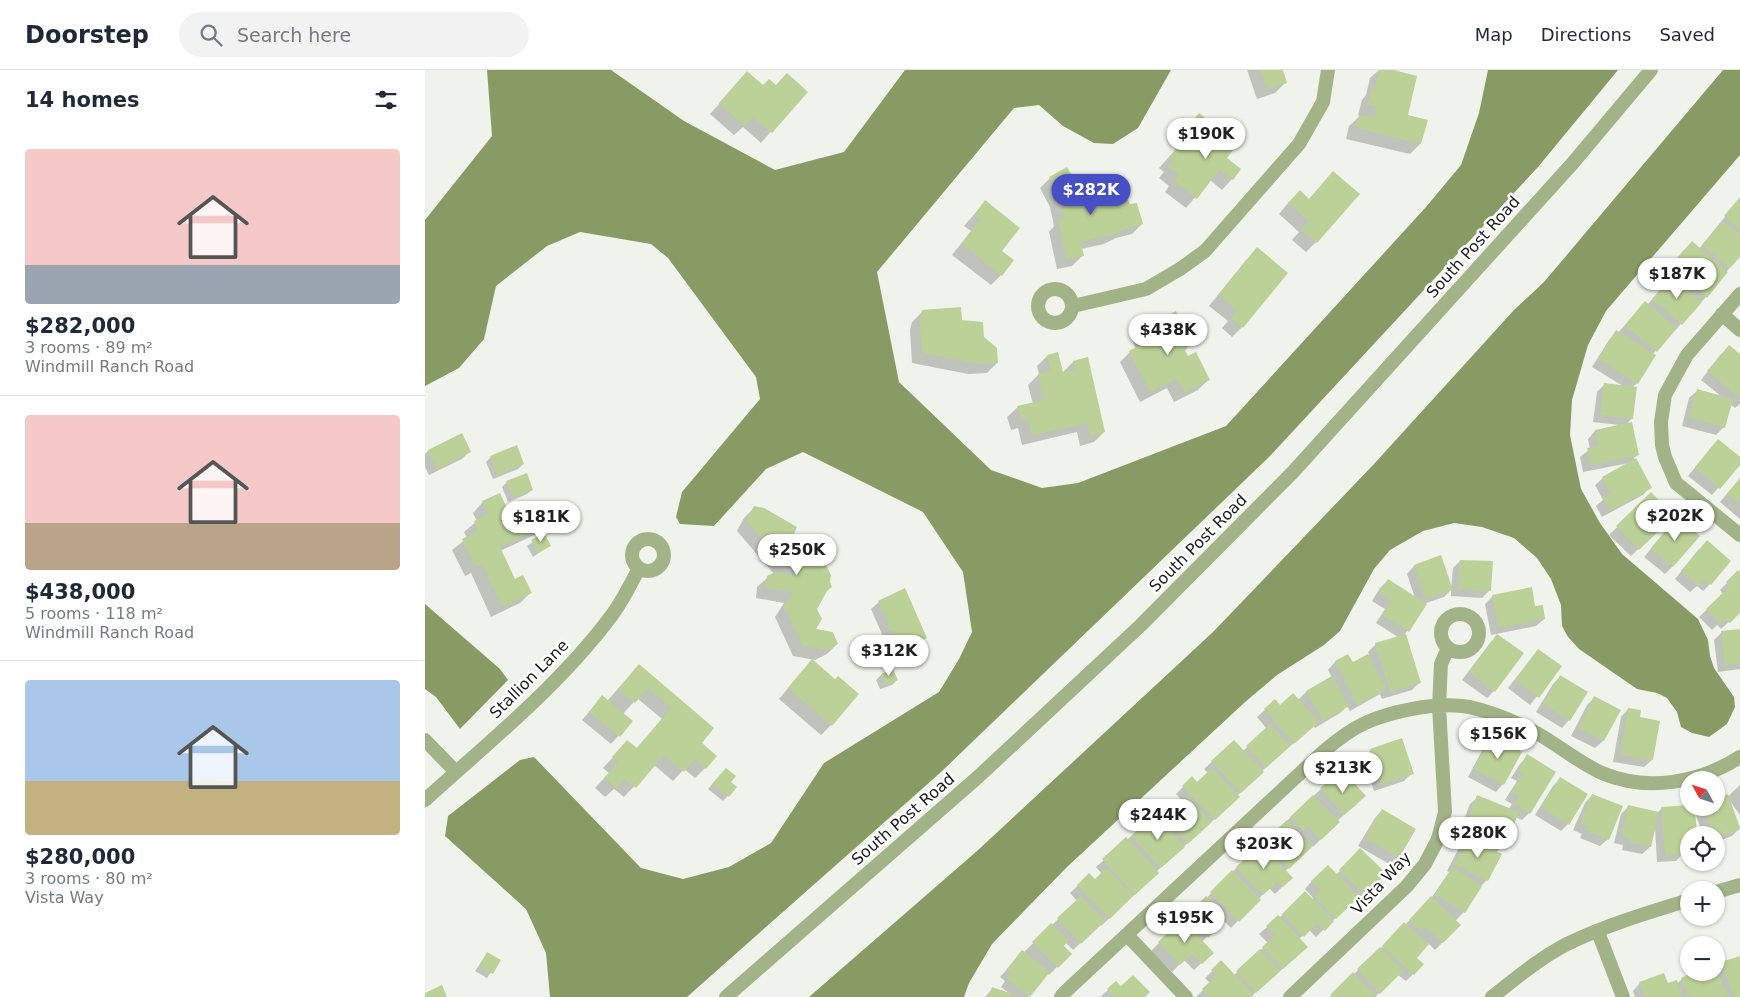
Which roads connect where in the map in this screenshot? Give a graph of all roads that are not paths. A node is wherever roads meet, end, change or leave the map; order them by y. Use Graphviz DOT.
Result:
graph roads {
  1 [pos="1329,70"];
  2 [pos="1651,70"];
  3 [pos="1740,294"];
  4 [pos="1073,306"];
  5 [pos="1722,314"];
  6 [pos="1740,330"];
  7 [pos="1740,535"];
  8 [pos="639,568"];
  9 [pos="1448,648"];
  10 [pos="1439,706"];
  11 [pos="425,740"];
  12 [pos="1740,757"];
  13 [pos="456,772"];
  14 [pos="425,800"];
  15 [pos="1740,884"];
  16 [pos="1725,889"];
  17 [pos="1680,903"];
  18 [pos="1597,932"];
  19 [pos="1127,935"];
  20 [pos="726,997"];
  21 [pos="1061,997"];
  22 [pos="1186,997"];
  23 [pos="1290,997"];
  24 [pos="1492,997"];
  25 [pos="1623,997"];
  1 -- 4 [label="street"];
  2 -- 20 [label="street, South Post Road"];
  3 -- 5 [label="street"];
  5 -- 6 [label="street"];
  5 -- 7 [label="street"];
  8 -- 13 [label="street, Stallion Lane"];
  9 -- 10 [label="street, Vista Way"];
  10 -- 12 [label="street"];
  10 -- 19 [label="street"];
  10 -- 23 [label="street, Vista Way"];
  11 -- 13 [label="street"];
  13 -- 14 [label="street, Stallion Lane"];
  15 -- 16 [label="street"];
  17 -- 18 [label="street"];
  18 -- 24 [label="street"];
  18 -- 25 [label="street"];
  19 -- 21 [label="street"];
  19 -- 22 [label="street"];
}
